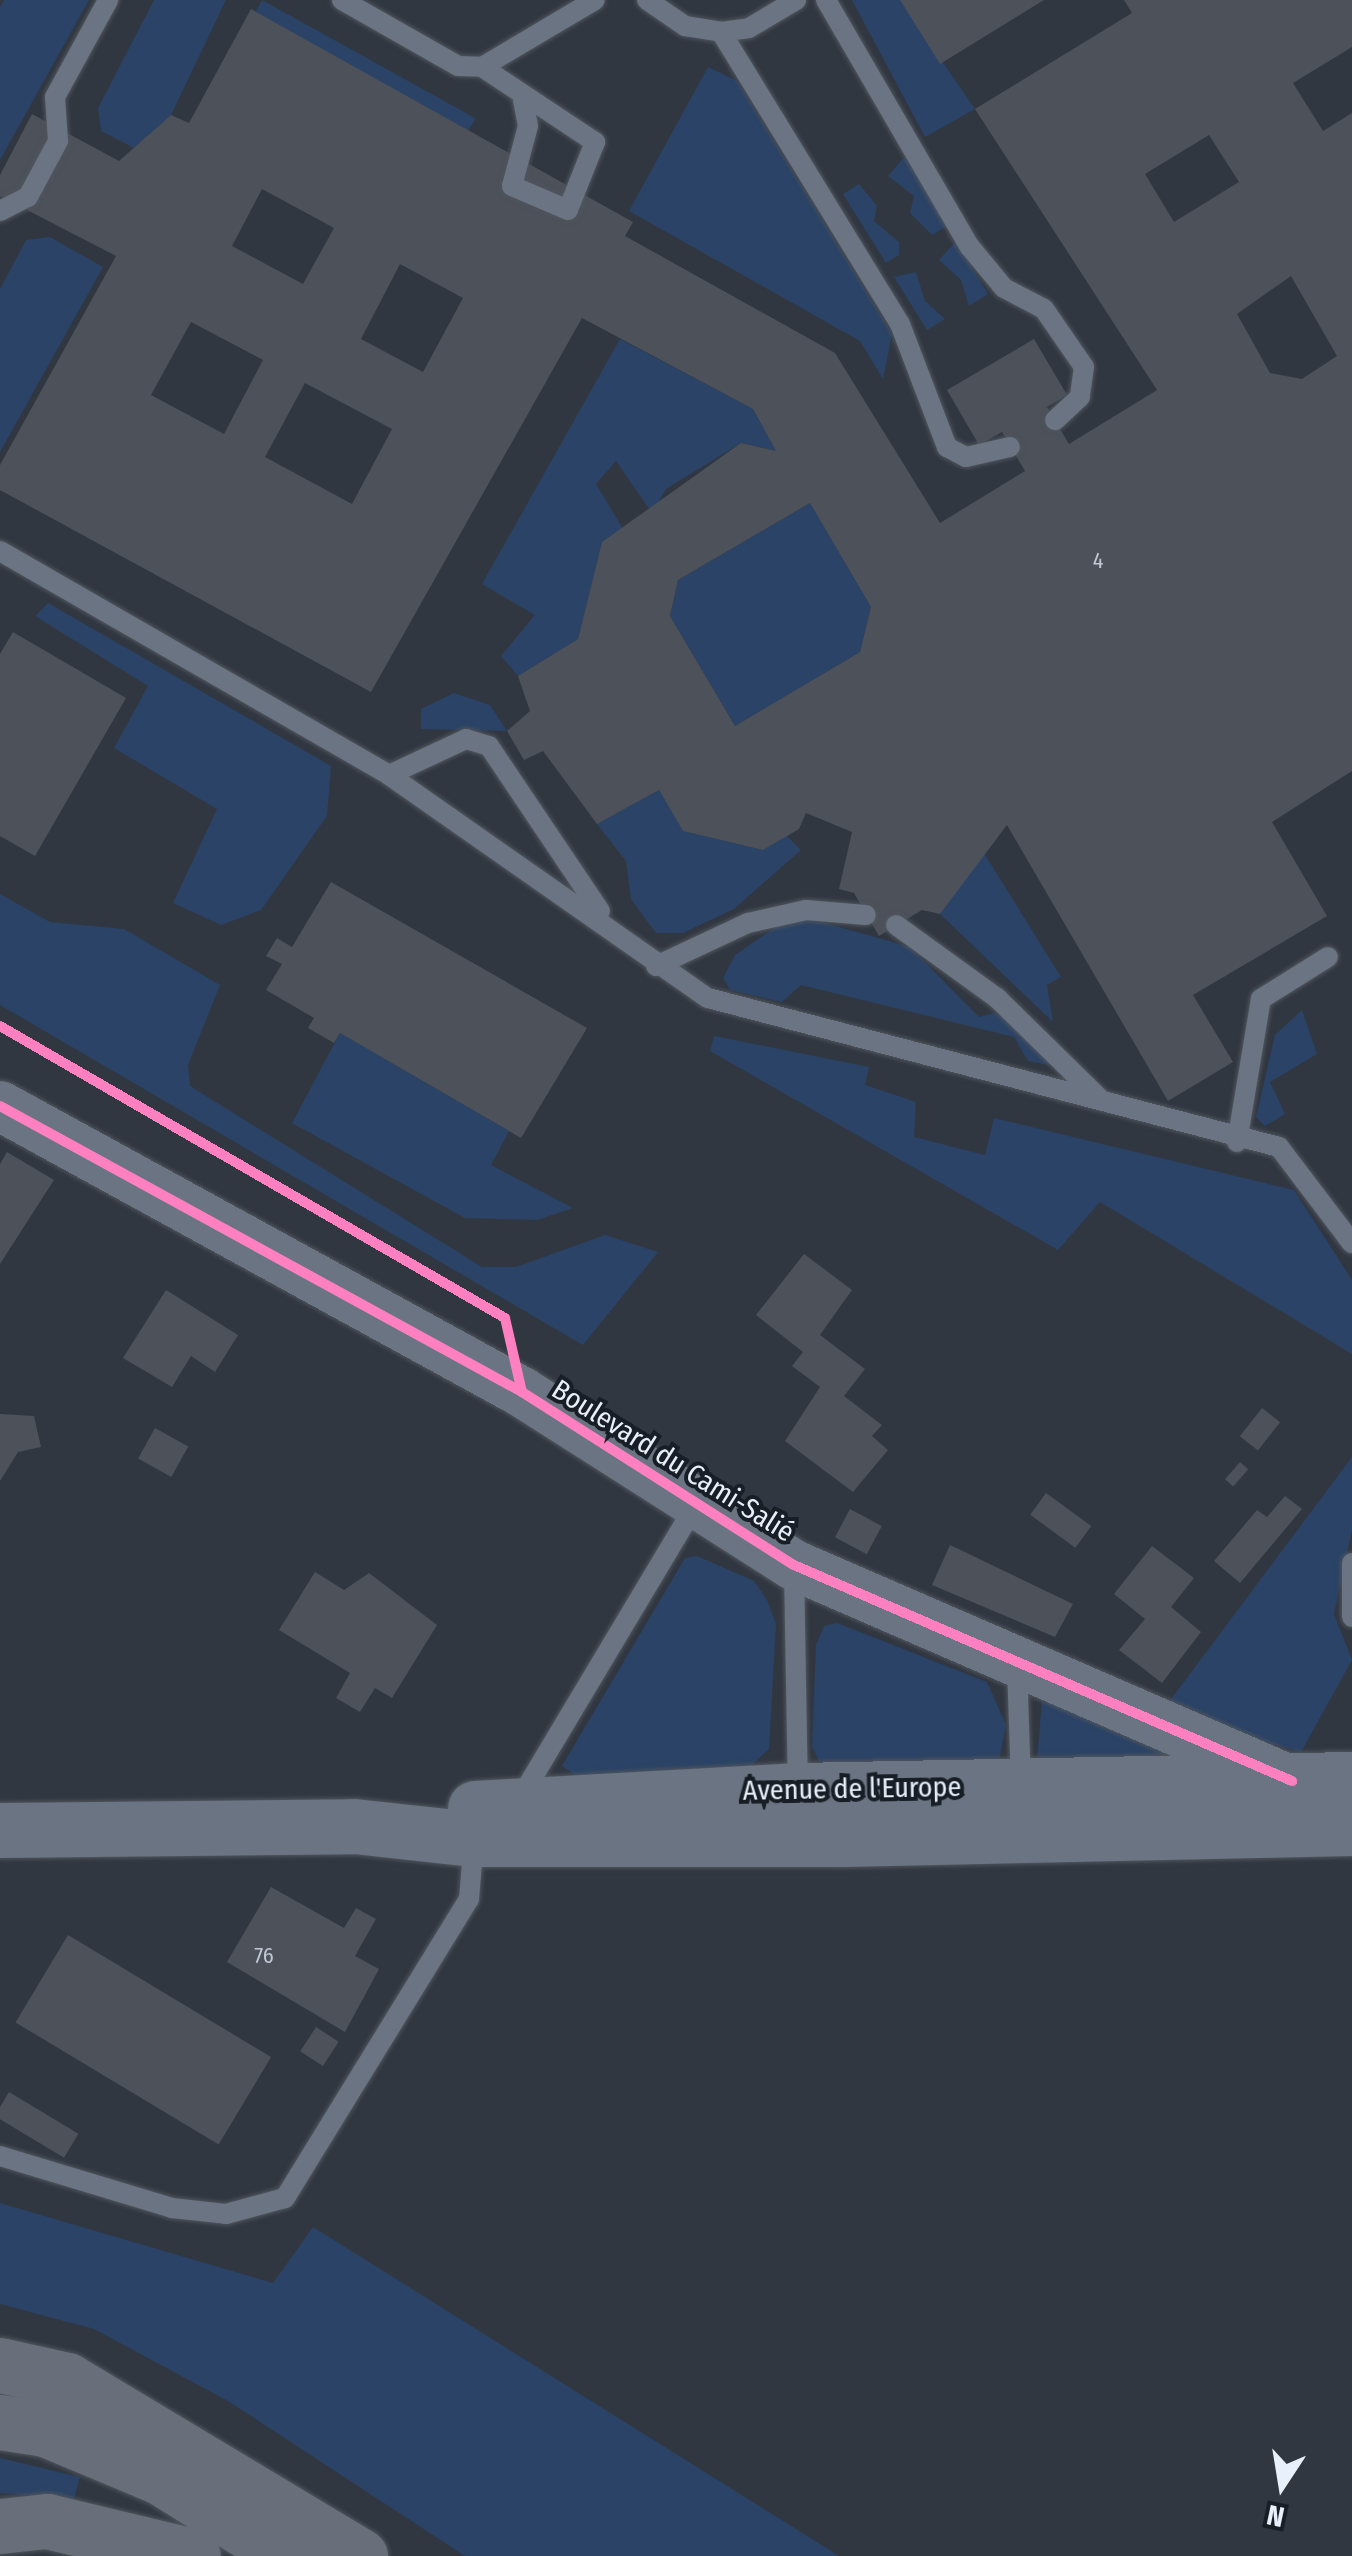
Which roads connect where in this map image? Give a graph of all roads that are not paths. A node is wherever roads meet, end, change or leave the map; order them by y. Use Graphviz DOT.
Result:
graph roads {
  1 [pos="108,0"];
  2 [pos="342,0"];
  3 [pos="596,0"];
  4 [pos="648,0"];
  5 [pos="796,0"];
  6 [pos="826,0"];
  7 [pos="721,32"];
  8 [pos="482,67"];
  9 [pos="524,100"];
  10 [pos="0,211"];
  11 [pos="1055,420"];
  12 [pos="1010,446"];
  13 [pos="0,552"];
  14 [pos="389,776"];
  15 [pos="866,915"];
  16 [pos="605,919"];
  17 [pos="896,925"];
  18 [pos="1328,957"];
  19 [pos="656,966"];
  20 [pos="1102,1101"];
  21 [pos="0,1106"];
  22 [pos="1237,1142"];
  23 [pos="1352,1242"];
  24 [pos="695,1506"];
  25 [pos="1352,1563"];
  26 [pos="794,1565"];
  27 [pos="1352,1617"];
  28 [pos="1016,1661"];
  29 [pos="1331,1773"];
  30 [pos="1021,1786"];
  31 [pos="798,1790"];
  32 [pos="518,1801"];
  33 [pos="354,1826"];
  34 [pos="1352,1828"];
  35 [pos="0,1830"];
  36 [pos="986,1837"];
  37 [pos="474,1838"];
  38 [pos="843,1839"];
  39 [pos="0,2156"];
  40 [pos="0,2364"];
  41 [pos="0,2422"];
  42 [pos="0,2526"];
  43 [pos="194,2556"];
  44 [pos="288,2556"];
  45 [pos="360,2556"];
  1 -- 10 [label="lane"];
  2 -- 8 [label="lane"];
  3 -- 8 [label="lane"];
  4 -- 7 [label="lane"];
  5 -- 7 [label="lane"];
  6 -- 11 [label="lane"];
  7 -- 12 [label="lane"];
  8 -- 9 [label="lane"];
  9 -- 9 [label="lane"];
  13 -- 14 [label="lane"];
  14 -- 16 [label="lane"];
  14 -- 16 [label="lane"];
  15 -- 19 [label="lane"];
  16 -- 19 [label="lane"];
  17 -- 20 [label="lane"];
  18 -- 22 [label="lane"];
  19 -- 20 [label="lane"];
  20 -- 22 [label="lane"];
  21 -- 24 [label="street, Boulevard du Cami-Salié"];
  22 -- 23 [label="lane"];
  24 -- 26 [label="street, Boulevard du Cami-Salié"];
  24 -- 32 [label="lane"];
  25 -- 27 [label="lane"];
  26 -- 28 [label="street, Boulevard du Cami-Salié"];
  26 -- 31 [label="lane"];
  28 -- 29 [label="street, Boulevard du Cami-Salié"];
  28 -- 30 [label="lane"];
  29 -- 30 [label="main road, Avenue de l'Europe"];
  30 -- 31 [label="main road, Avenue de l'Europe"];
  30 -- 36 [label="lane"];
  31 -- 32 [label="main road, Avenue de l'Europe"];
  31 -- 38 [label="lane"];
  32 -- 33 [label="main road, Avenue de l'Europe"];
  33 -- 35 [label="main road, Avenue de l'Europe"];
  33 -- 37 [label="main road, Avenue de l'Europe"];
  34 -- 36 [label="main road, Avenue de l'Europe"];
  36 -- 38 [label="main road, Avenue de l'Europe"];
  37 -- 38 [label="main road, Avenue de l'Europe"];
  37 -- 39 [label="lane"];
  40 -- 45 [label="highway"];
  41 -- 44 [label="highway"];
  42 -- 43 [label="highway"];
}
